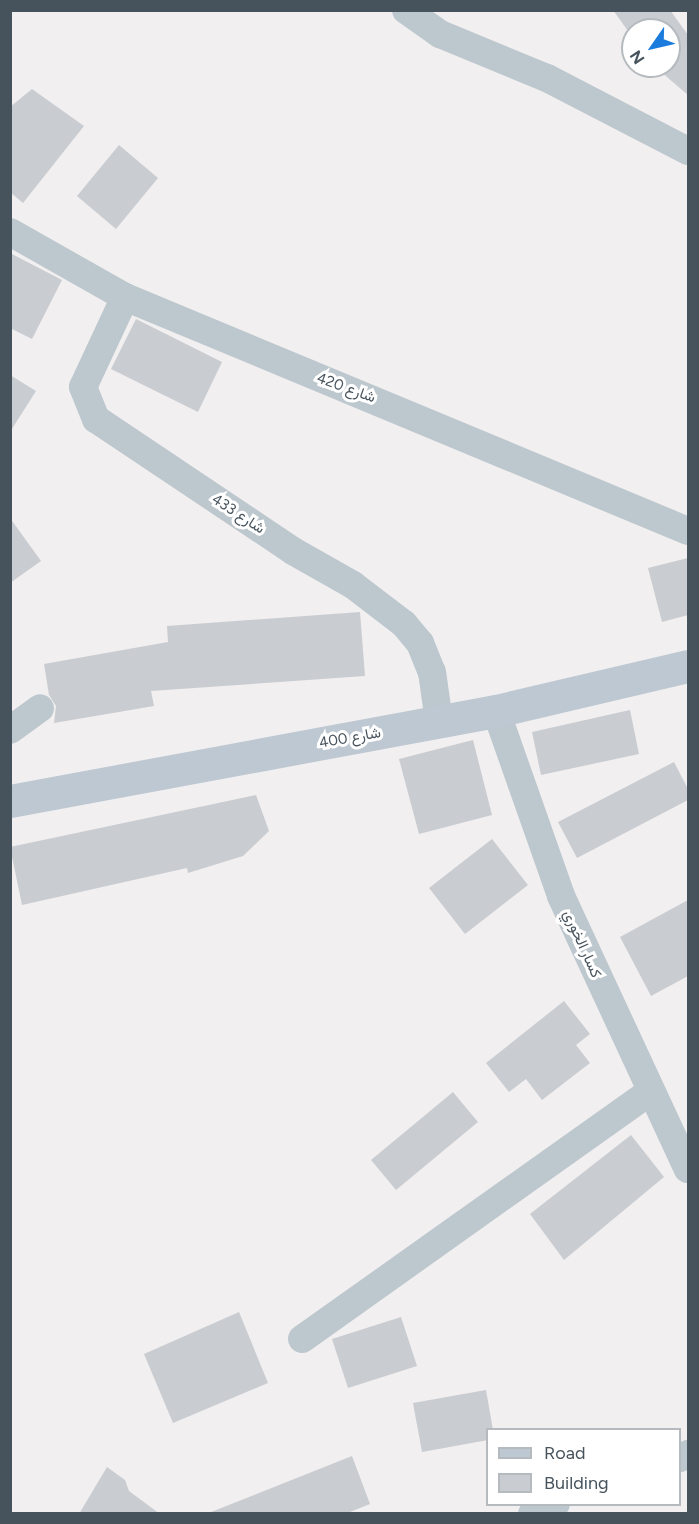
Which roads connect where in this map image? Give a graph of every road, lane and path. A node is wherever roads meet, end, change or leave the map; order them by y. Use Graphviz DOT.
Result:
graph roads {
  1 [pos="406,10"];
  2 [pos="688,152"];
  3 [pos="10,232"];
  4 [pos="124,297"];
  5 [pos="688,531"];
  6 [pos="688,666"];
  7 [pos="40,708"];
  8 [pos="496,711"];
  9 [pos="439,722"];
  10 [pos="10,730"];
  11 [pos="10,801"];
  12 [pos="651,1091"];
  13 [pos="688,1170"];
  14 [pos="302,1339"];
  15 [pos="551,1506"];
  16 [pos="532,1514"];
  1 -- 2 [label="street"];
  3 -- 4 [label="street, شارع 420"];
  4 -- 5 [label="street, شارع 420"];
  4 -- 9 [label="street, شارع 433"];
  6 -- 8 [label="main road, شارع 400"];
  7 -- 10 [label="street"];
  8 -- 9 [label="main road, شارع 400"];
  8 -- 12 [label="street, كسار الخوري"];
  9 -- 11 [label="main road, شارع 400"];
  12 -- 13 [label="street, كسار الخوري"];
  12 -- 14 [label="street"];
  15 -- 16 [label="street"];
}
